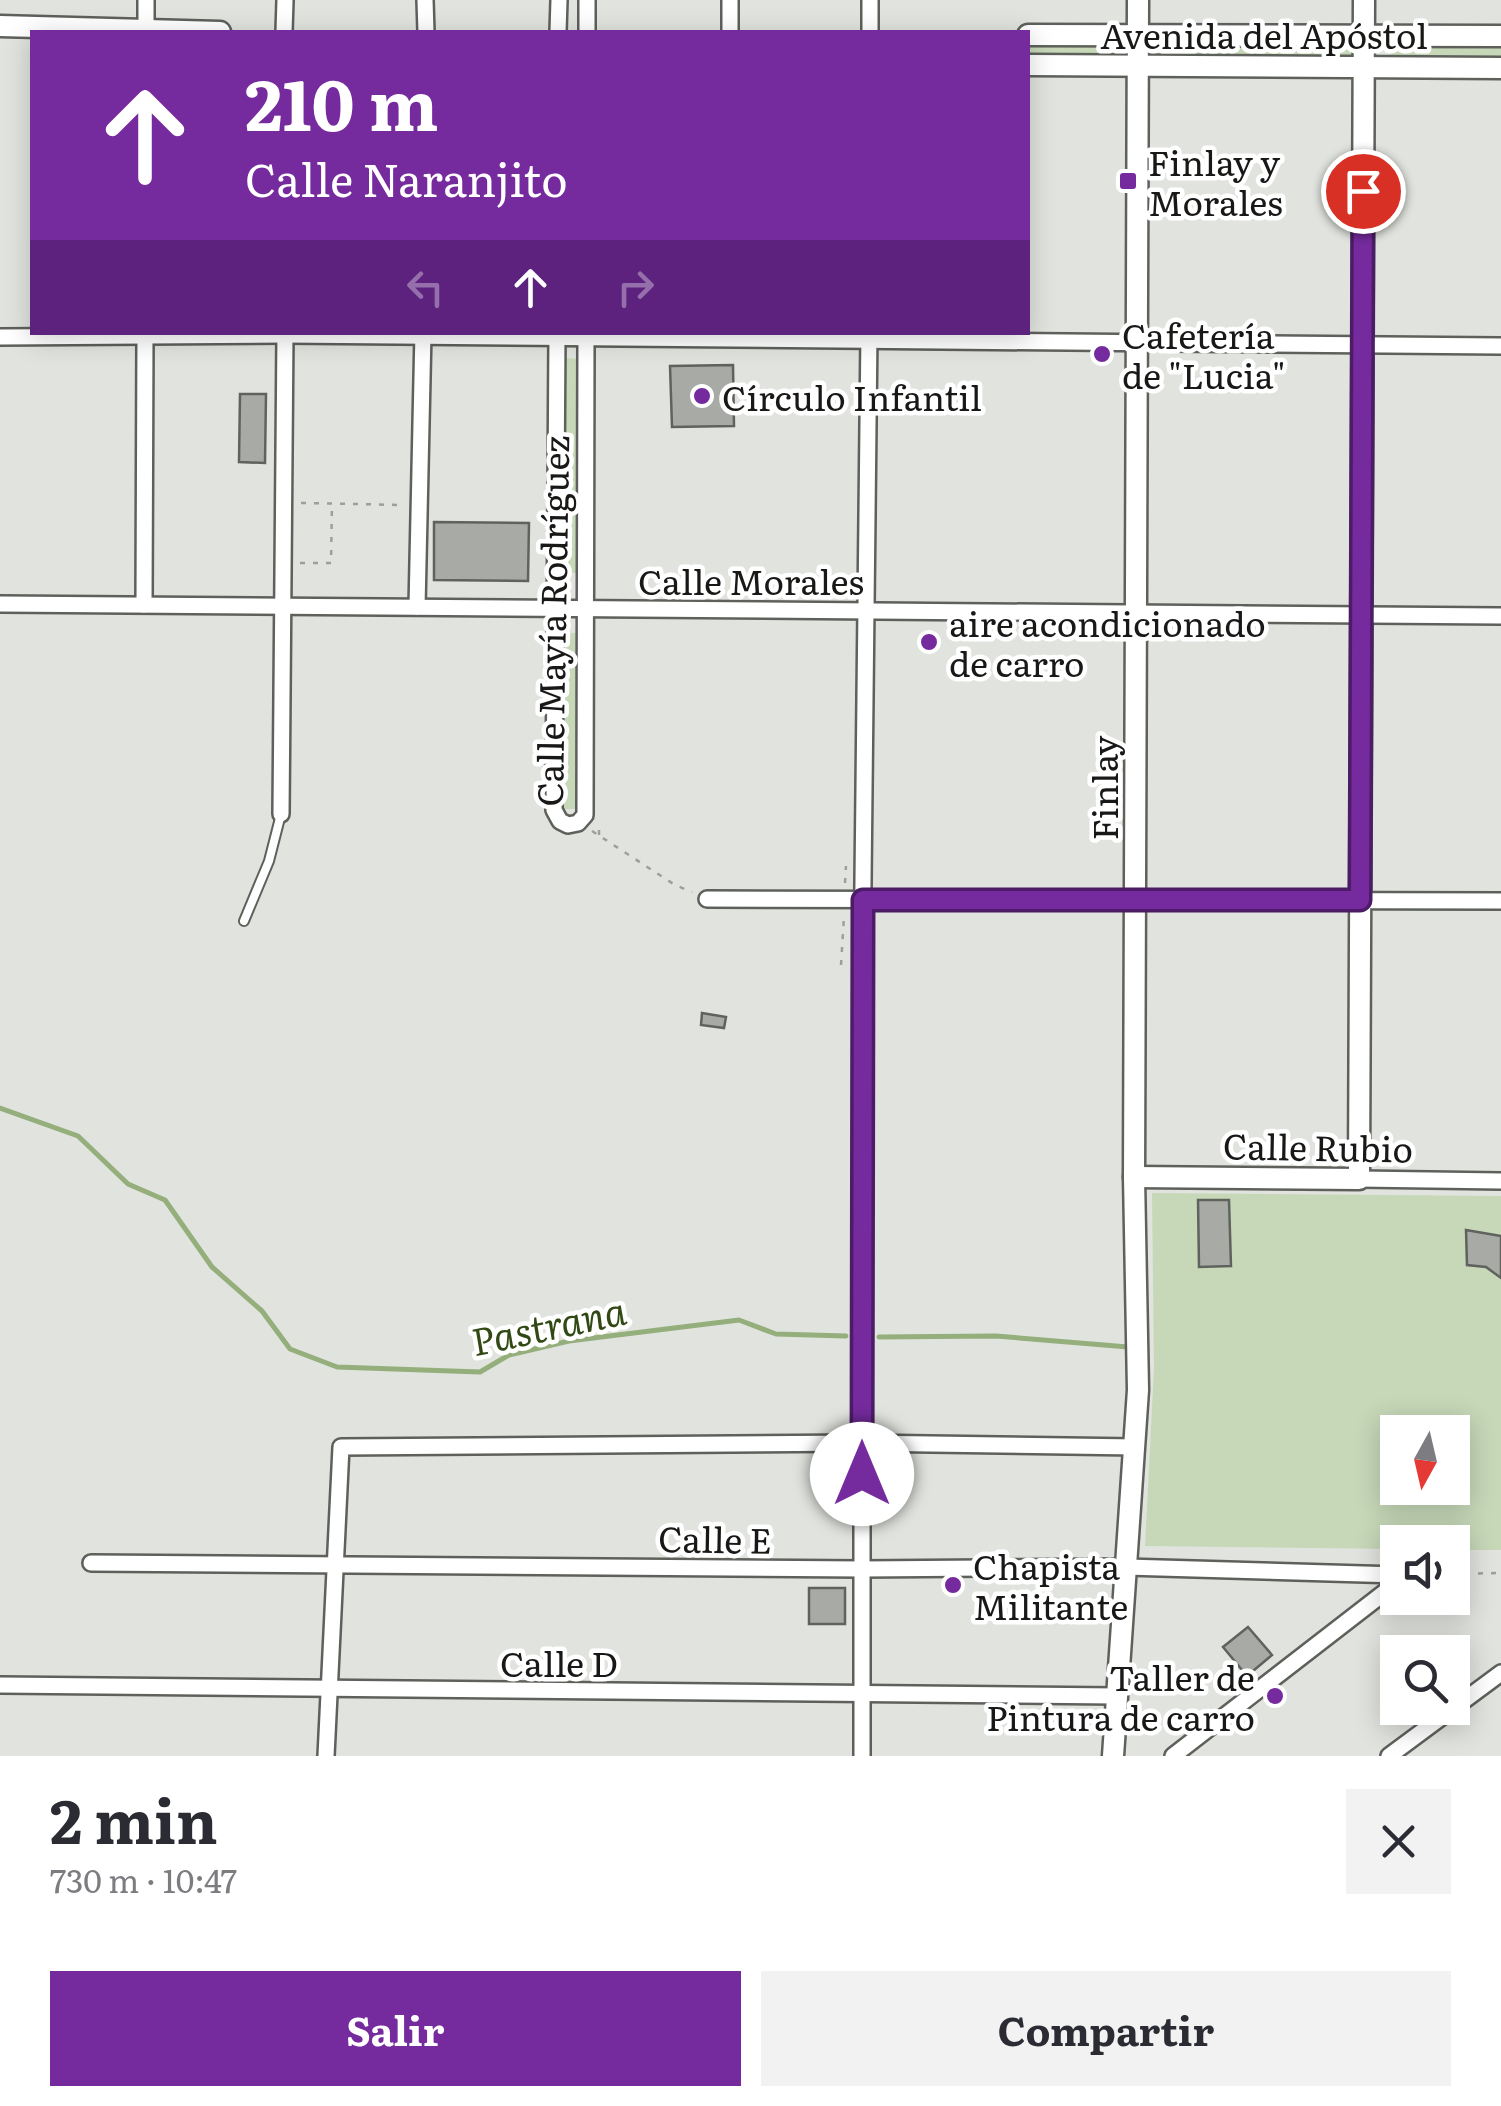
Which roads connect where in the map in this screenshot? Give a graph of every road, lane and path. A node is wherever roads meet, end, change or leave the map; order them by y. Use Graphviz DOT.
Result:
graph roads {
  1 [pos="146,0"];
  2 [pos="285,0"];
  3 [pos="426,0"];
  4 [pos="558,0"];
  5 [pos="587,0"];
  6 [pos="730,0"];
  7 [pos="870,0"];
  8 [pos="1138,0"];
  9 [pos="1364,0"];
  10 [pos="0,26"];
  11 [pos="97,30"];
  12 [pos="146,30"];
  13 [pos="284,30"];
  14 [pos="426,30"];
  15 [pos="558,30"];
  16 [pos="586,30"];
  17 [pos="730,30"];
  18 [pos="870,30"];
  19 [pos="1030,35"];
  20 [pos="1138,35"];
  21 [pos="1364,36"];
  22 [pos="1501,36"];
  23 [pos="0,37"];
  24 [pos="30,42"];
  25 [pos="1030,65"];
  26 [pos="1138,66"];
  27 [pos="1364,66"];
  28 [pos="1501,68"];
  29 [pos="72,335"];
  30 [pos="145,335"];
  31 [pos="285,335"];
  32 [pos="423,335"];
  33 [pos="586,335"];
  34 [pos="0,336"];
  35 [pos="557,336"];
  36 [pos="720,336"];
  37 [pos="869,336"];
  38 [pos="1137,343"];
  39 [pos="1363,345"];
  40 [pos="1501,346"];
  41 [pos="284,503"];
  42 [pos="332,504"];
  43 [pos="420,505"];
  44 [pos="283,562"];
  45 [pos="0,604"];
  46 [pos="144,605"];
  47 [pos="283,606"];
  48 [pos="417,607"];
  49 [pos="555,608"];
  50 [pos="585,609"];
  51 [pos="866,611"];
  52 [pos="1136,613"];
  53 [pos="1362,615"];
  54 [pos="1501,616"];
  55 [pos="281,814"];
  56 [pos="578,823"];
  57 [pos="707,899"];
  58 [pos="863,900"];
  59 [pos="1135,900"];
  60 [pos="1360,900"];
  61 [pos="1501,901"];
  62 [pos="244,920"];
  63 [pos="1134,1177"];
  64 [pos="1359,1180"];
  65 [pos="1501,1181"];
  66 [pos="861,1443"];
  67 [pos="1136,1447"];
  68 [pos="91,1563"];
  69 [pos="334,1564"];
  70 [pos="1126,1567"];
  71 [pos="862,1569"];
  72 [pos="1501,1572"];
  73 [pos="1470,1573"];
  74 [pos="1380,1574"];
  75 [pos="1380,1596"];
  76 [pos="1501,1674"];
  77 [pos="0,1685"];
  78 [pos="327,1690"];
  79 [pos="863,1694"];
  80 [pos="1117,1696"];
  81 [pos="326,1756"];
  82 [pos="862,1756"];
  83 [pos="1113,1756"];
  84 [pos="1173,1756"];
  85 [pos="1389,1756"];
  1 -- 12 [label="street"];
  2 -- 13 [label="street"];
  3 -- 14 [label="street"];
  4 -- 15 [label="street"];
  5 -- 16 [label="street"];
  6 -- 17 [label="street"];
  7 -- 18 [label="street"];
  8 -- 20 [label="street, Finlay"];
  9 -- 21 [label="street"];
  10 -- 11 [label="street"];
  19 -- 20 [label="street, Avenida del Apóstol"];
  20 -- 21 [label="street, Avenida del Apóstol"];
  20 -- 26 [label="street, Finlay"];
  21 -- 22 [label="street, Avenida del Apóstol"];
  21 -- 27 [label="street"];
  23 -- 24 [label="street"];
  25 -- 26 [label="street, Avenida del Apóstol"];
  26 -- 27 [label="street, Avenida del Apóstol"];
  26 -- 38 [label="street, Finlay"];
  27 -- 28 [label="street, Avenida del Apóstol"];
  27 -- 39 [label="street"];
  29 -- 34 [label="street"];
  30 -- 46 [label="street"];
  31 -- 41 [label="street"];
  32 -- 35 [label="street"];
  32 -- 43 [label="street"];
  33 -- 35 [label="street"];
  33 -- 36 [label="street"];
  33 -- 50 [label="street, Calle Mayía Rodríguez"];
  35 -- 49 [label="street, Calle Mayía Rodríguez"];
  36 -- 37 [label="street"];
  37 -- 38 [label="street"];
  37 -- 51 [label="street"];
  38 -- 39 [label="street"];
  38 -- 52 [label="street, Finlay"];
  39 -- 40 [label="street"];
  39 -- 53 [label="street"];
  41 -- 42 [label="path"];
  41 -- 44 [label="street"];
  42 -- 43 [label="path"];
  42 -- 44 [label="path"];
  43 -- 48 [label="street"];
  44 -- 47 [label="street"];
  45 -- 46 [label="street, Calle Morales"];
  46 -- 47 [label="street, Calle Morales"];
  47 -- 48 [label="street, Calle Morales"];
  47 -- 55 [label="street"];
  48 -- 49 [label="street, Calle Morales"];
  49 -- 50 [label="street, Calle Morales"];
  49 -- 56 [label="street, Calle Mayía Rodríguez"];
  50 -- 51 [label="street, Calle Morales"];
  50 -- 56 [label="street, Calle Mayía Rodríguez"];
  51 -- 52 [label="street, Calle Morales"];
  51 -- 58 [label="street"];
  52 -- 53 [label="street, Calle Morales"];
  52 -- 59 [label="street, Finlay"];
  53 -- 54 [label="street, Calle Morales"];
  53 -- 60 [label="street"];
  55 -- 62 [label="lane"];
  56 -- 57 [label="path"];
  57 -- 58 [label="street"];
  58 -- 59 [label="street"];
  58 -- 66 [label="street"];
  59 -- 60 [label="street"];
  59 -- 63 [label="street, Finlay"];
  60 -- 61 [label="street"];
  60 -- 64 [label="street"];
  63 -- 64 [label="street, Calle Rubio"];
  63 -- 67 [label="street, Finlay"];
  64 -- 65 [label="street, Calle Rubio"];
  66 -- 67 [label="street"];
  66 -- 69 [label="street"];
  66 -- 71 [label="street"];
  67 -- 70 [label="street, Finlay"];
  68 -- 69 [label="street, Calle E"];
  69 -- 71 [label="street, Calle E"];
  69 -- 78 [label="street"];
  70 -- 71 [label="street, Calle E"];
  70 -- 74 [label="street, Calle E"];
  70 -- 80 [label="street, Finlay"];
  71 -- 79 [label="street"];
  72 -- 73 [label="path"];
  75 -- 84 [label="street"];
  76 -- 85 [label="street"];
  77 -- 78 [label="street, Calle D"];
  78 -- 79 [label="street, Calle D"];
  78 -- 81 [label="street"];
  79 -- 80 [label="street, Calle D"];
  79 -- 82 [label="street"];
  80 -- 83 [label="street, Finlay"];
}
